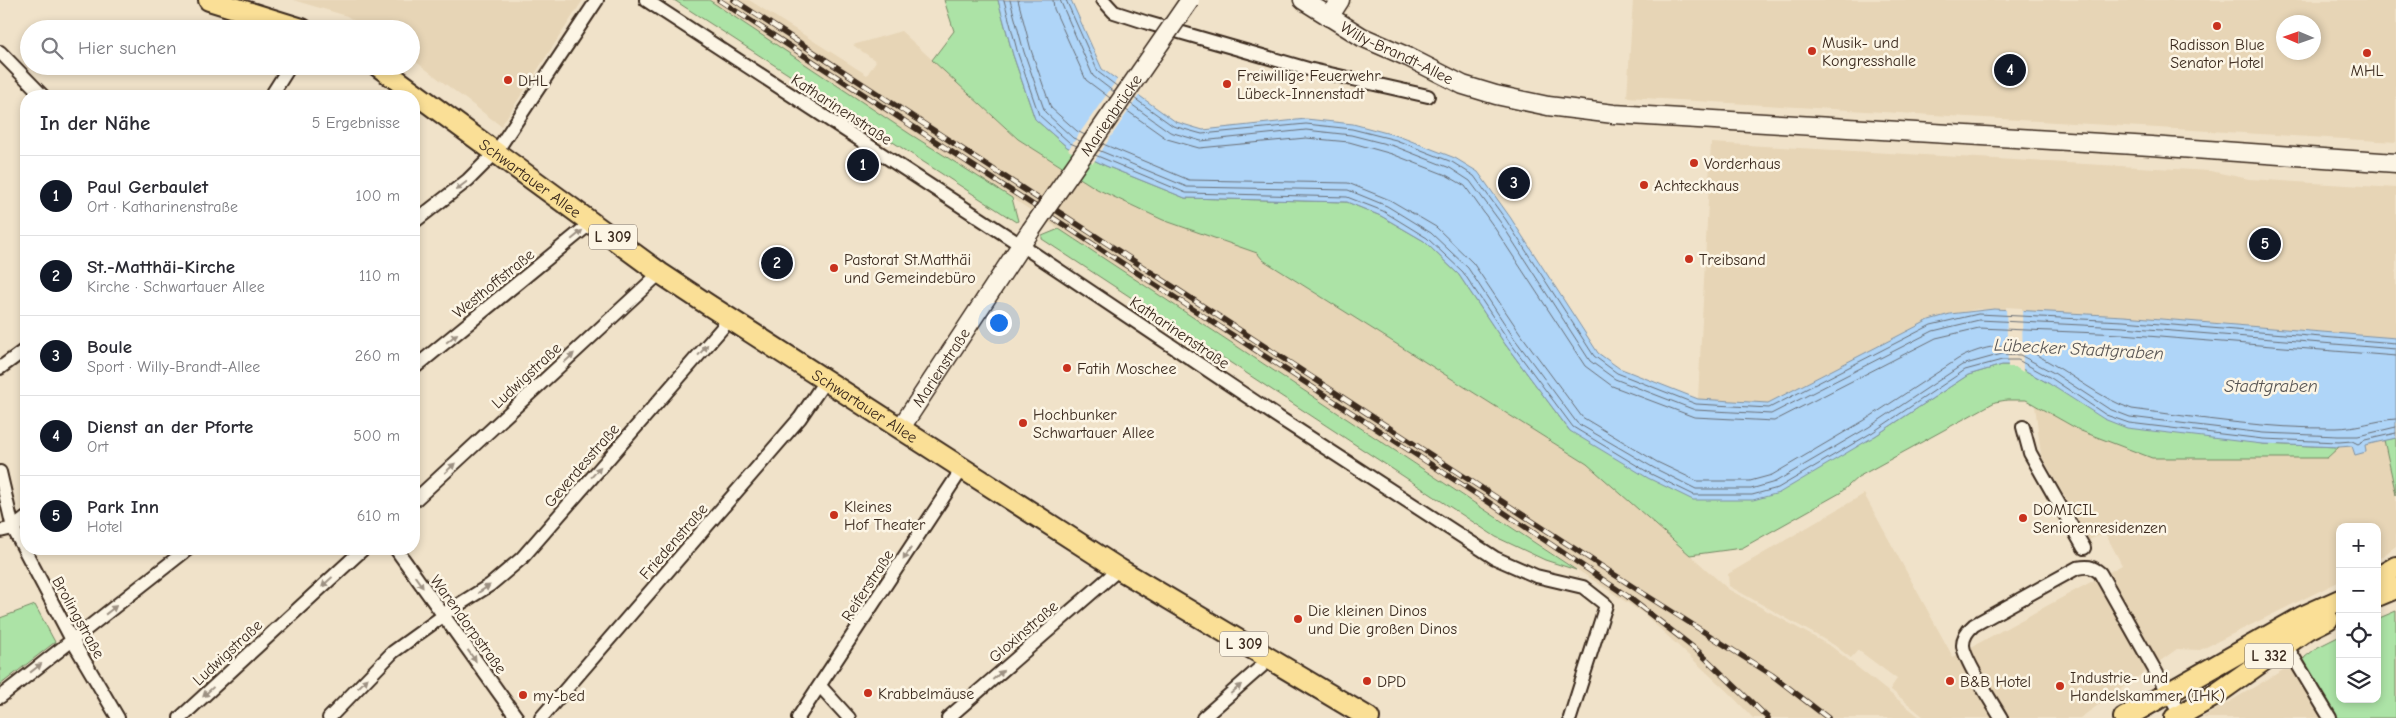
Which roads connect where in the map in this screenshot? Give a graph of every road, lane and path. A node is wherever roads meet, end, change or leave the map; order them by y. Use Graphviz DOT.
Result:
graph roads {
  1 [pos="209,0"];
  2 [pos="597,0"];
  3 [pos="646,0"];
  4 [pos="1103,0"];
  5 [pos="1190,0"];
  6 [pos="1303,0"];
  7 [pos="1340,0"];
  8 [pos="1329,17"];
  9 [pos="273,20"];
  10 [pos="0,52"];
  11 [pos="20,72"];
  12 [pos="22,75"];
  13 [pos="284,75"];
  14 [pos="390,75"];
  15 [pos="37,90"];
  16 [pos="274,90"];
  17 [pos="411,90"];
  18 [pos="1428,96"];
  19 [pos="420,97"];
  20 [pos="496,152"];
  21 [pos="2396,163"];
  22 [pos="420,217"];
  23 [pos="592,222"];
  24 [pos="1031,230"];
  25 [pos="1021,245"];
  26 [pos="660,273"];
  27 [pos="730,319"];
  28 [pos="20,353"];
  29 [pos="420,363"];
  30 [pos="0,368"];
  31 [pos="825,381"];
  32 [pos="2023,427"];
  33 [pos="900,429"];
  34 [pos="962,469"];
  35 [pos="0,472"];
  36 [pos="420,496"];
  37 [pos="20,522"];
  38 [pos="6,530"];
  39 [pos="2084,548"];
  40 [pos="20,553"];
  41 [pos="21,555"];
  42 [pos="180,555"];
  43 [pos="357,555"];
  44 [pos="400,555"];
  45 [pos="2396,567"];
  46 [pos="1119,569"];
  47 [pos="2396,575"];
  48 [pos="2381,576"];
  49 [pos="2381,583"];
  50 [pos="2396,588"];
  51 [pos="2381,594"];
  52 [pos="2336,602"];
  53 [pos="443,615"];
  54 [pos="2336,615"];
  55 [pos="72,640"];
  56 [pos="2286,644"];
  57 [pos="1270,659"];
  58 [pos="820,686"];
  59 [pos="2169,691"];
  60 [pos="0,696"];
  61 [pos="2179,717"];
  62 [pos="118,718"];
  63 [pos="180,718"];
  64 [pos="329,718"];
  65 [pos="516,718"];
  66 [pos="541,718"];
  67 [pos="798,718"];
  68 [pos="849,718"];
  69 [pos="948,718"];
  70 [pos="1203,718"];
  71 [pos="1369,718"];
  72 [pos="1570,718"];
  73 [pos="2001,718"];
  74 [pos="2124,718"];
  75 [pos="2330,718"];
  1 -- 9 [label="main road"];
  2 -- 20 [label="street"];
  3 -- 25 [label="street, Katharinenstraße"];
  4 -- 18 [label="street"];
  5 -- 24 [label="street, Marienbrücke, bridge"];
  6 -- 8 [label="street, Willy-Brandt-Allee"];
  7 -- 8 [label="street"];
  8 -- 21 [label="street, Willy-Brandt-Allee"];
  10 -- 11 [label="street"];
  12 -- 15 [label="street"];
  13 -- 16 [label="street"];
  14 -- 17 [label="main road, Schwartauer Allee / L 309"];
  19 -- 20 [label="main road, Schwartauer Allee / L 309"];
  20 -- 22 [label="street, one-way"];
  20 -- 23 [label="main road, Schwartauer Allee / L 309"];
  23 -- 26 [label="main road, Schwartauer Allee / L 309"];
  29 -- 23 [label="street, Westhoffstraße, one-way"];
  24 -- 25 [label="street, Marienstraße"];
  25 -- 33 [label="street, Marienstraße"];
  25 -- 72 [label="street, Katharinenstraße"];
  26 -- 27 [label="main road, Schwartauer Allee / L 309"];
  36 -- 26 [label="street, Ludwigstraße, one-way"];
  27 -- 31 [label="main road, Schwartauer Allee / L 309"];
  53 -- 27 [label="street, Geverdesstraße, one-way"];
  28 -- 30 [label="street"];
  31 -- 33 [label="main road, Schwartauer Allee / L 309"];
  31 -- 66 [label="street, Friedenstraße"];
  32 -- 39 [label="street"];
  33 -- 34 [label="main road, Schwartauer Allee / L 309"];
  34 -- 46 [label="main road, Schwartauer Allee / L 309"];
  34 -- 58 [label="street, Reiferstraße, one-way"];
  35 -- 38 [label="street, Brolingstraße"];
  37 -- 38 [label="street"];
  38 -- 40 [label="street, Brolingstraße"];
  41 -- 55 [label="street, Brolingstraße"];
  55 -- 42 [label="street, one-way"];
  43 -- 63 [label="street, Ludwigstraße, one-way"];
  44 -- 53 [label="street, Warendorpstraße, one-way"];
  45 -- 48 [label="main road"];
  46 -- 57 [label="main road, Schwartauer Allee / L 309"];
  69 -- 46 [label="street, Gloxinstraße, one-way"];
  47 -- 49 [label="main road"];
  50 -- 51 [label="main road"];
  52 -- 59 [label="main road, L 332"];
  64 -- 53 [label="street, Geverdesstraße, one-way"];
  53 -- 65 [label="street, Warendorpstraße, one-way"];
  54 -- 56 [label="main road, L 332"];
  60 -- 55 [label="street, one-way"];
  55 -- 62 [label="street, Brolingstraße"];
  56 -- 61 [label="main road, L 332"];
  56 -- 75 [label="street"];
  70 -- 57 [label="street, one-way"];
  57 -- 71 [label="main road, Schwartauer Allee / L 309"];
  58 -- 67 [label="street, Reiferstraße"];
  58 -- 68 [label="street"];
  59 -- 61 [label="street"];
  59 -- 73 [label="street"];
  59 -- 74 [label="main road, L 332"];
}
